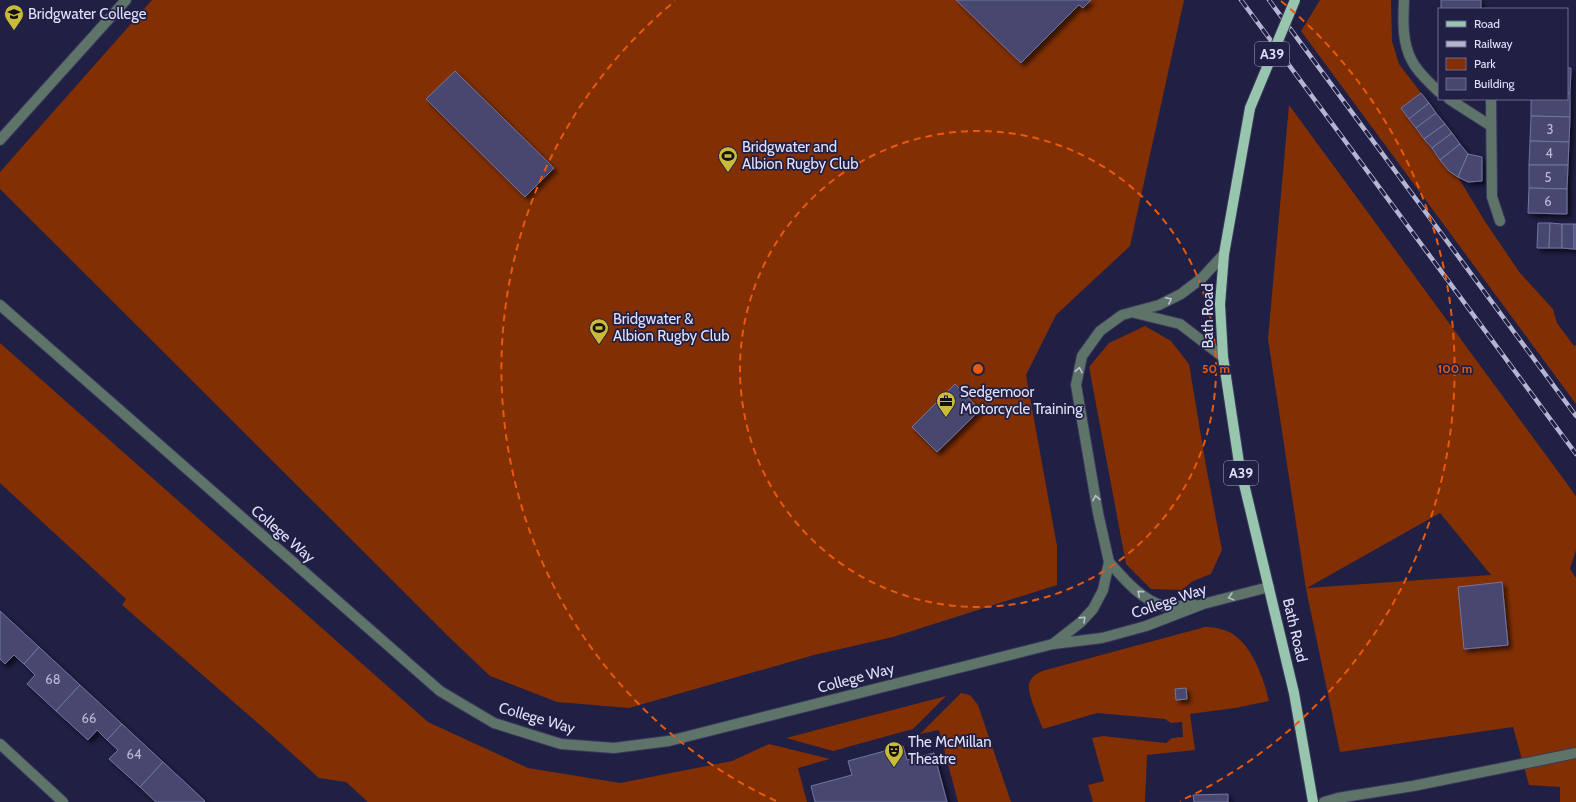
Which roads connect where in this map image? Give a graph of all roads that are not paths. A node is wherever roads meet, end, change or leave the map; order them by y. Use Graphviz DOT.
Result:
graph roads {
  1 [pos="126,0"];
  2 [pos="1294,0"];
  3 [pos="1404,0"];
  4 [pos="1438,91"];
  5 [pos="1451,100"];
  6 [pos="1491,100"];
  7 [pos="1491,126"];
  8 [pos="0,140"];
  9 [pos="1500,221"];
  10 [pos="1224,254"];
  11 [pos="0,305"];
  12 [pos="1133,312"];
  13 [pos="1223,357"];
  14 [pos="1109,562"];
  15 [pos="1269,587"];
  16 [pos="1203,604"];
  17 [pos="1053,644"];
  18 [pos="0,744"];
  19 [pos="1576,753"];
  20 [pos="63,802"];
  21 [pos="1314,802"];
  22 [pos="1324,802"];
  1 -- 8 [label="street"];
  2 -- 10 [label="main road, Bath Road / A39, bridge"];
  3 -- 4 [label="street"];
  5 -- 7 [label="street"];
  6 -- 7 [label="street"];
  7 -- 9 [label="street"];
  12 -- 10 [label="street, one-way"];
  10 -- 13 [label="main road, Bath Road / A39"];
  11 -- 17 [label="street, College Way"];
  12 -- 13 [label="street"];
  14 -- 12 [label="street, one-way"];
  13 -- 15 [label="main road, Bath Road / A39"];
  16 -- 14 [label="street, one-way"];
  17 -- 14 [label="street, one-way"];
  15 -- 16 [label="street, College Way, one-way"];
  15 -- 21 [label="main road, Bath Road / A39"];
  16 -- 17 [label="street, College Way"];
  18 -- 20 [label="street"];
  19 -- 22 [label="street"];
}
